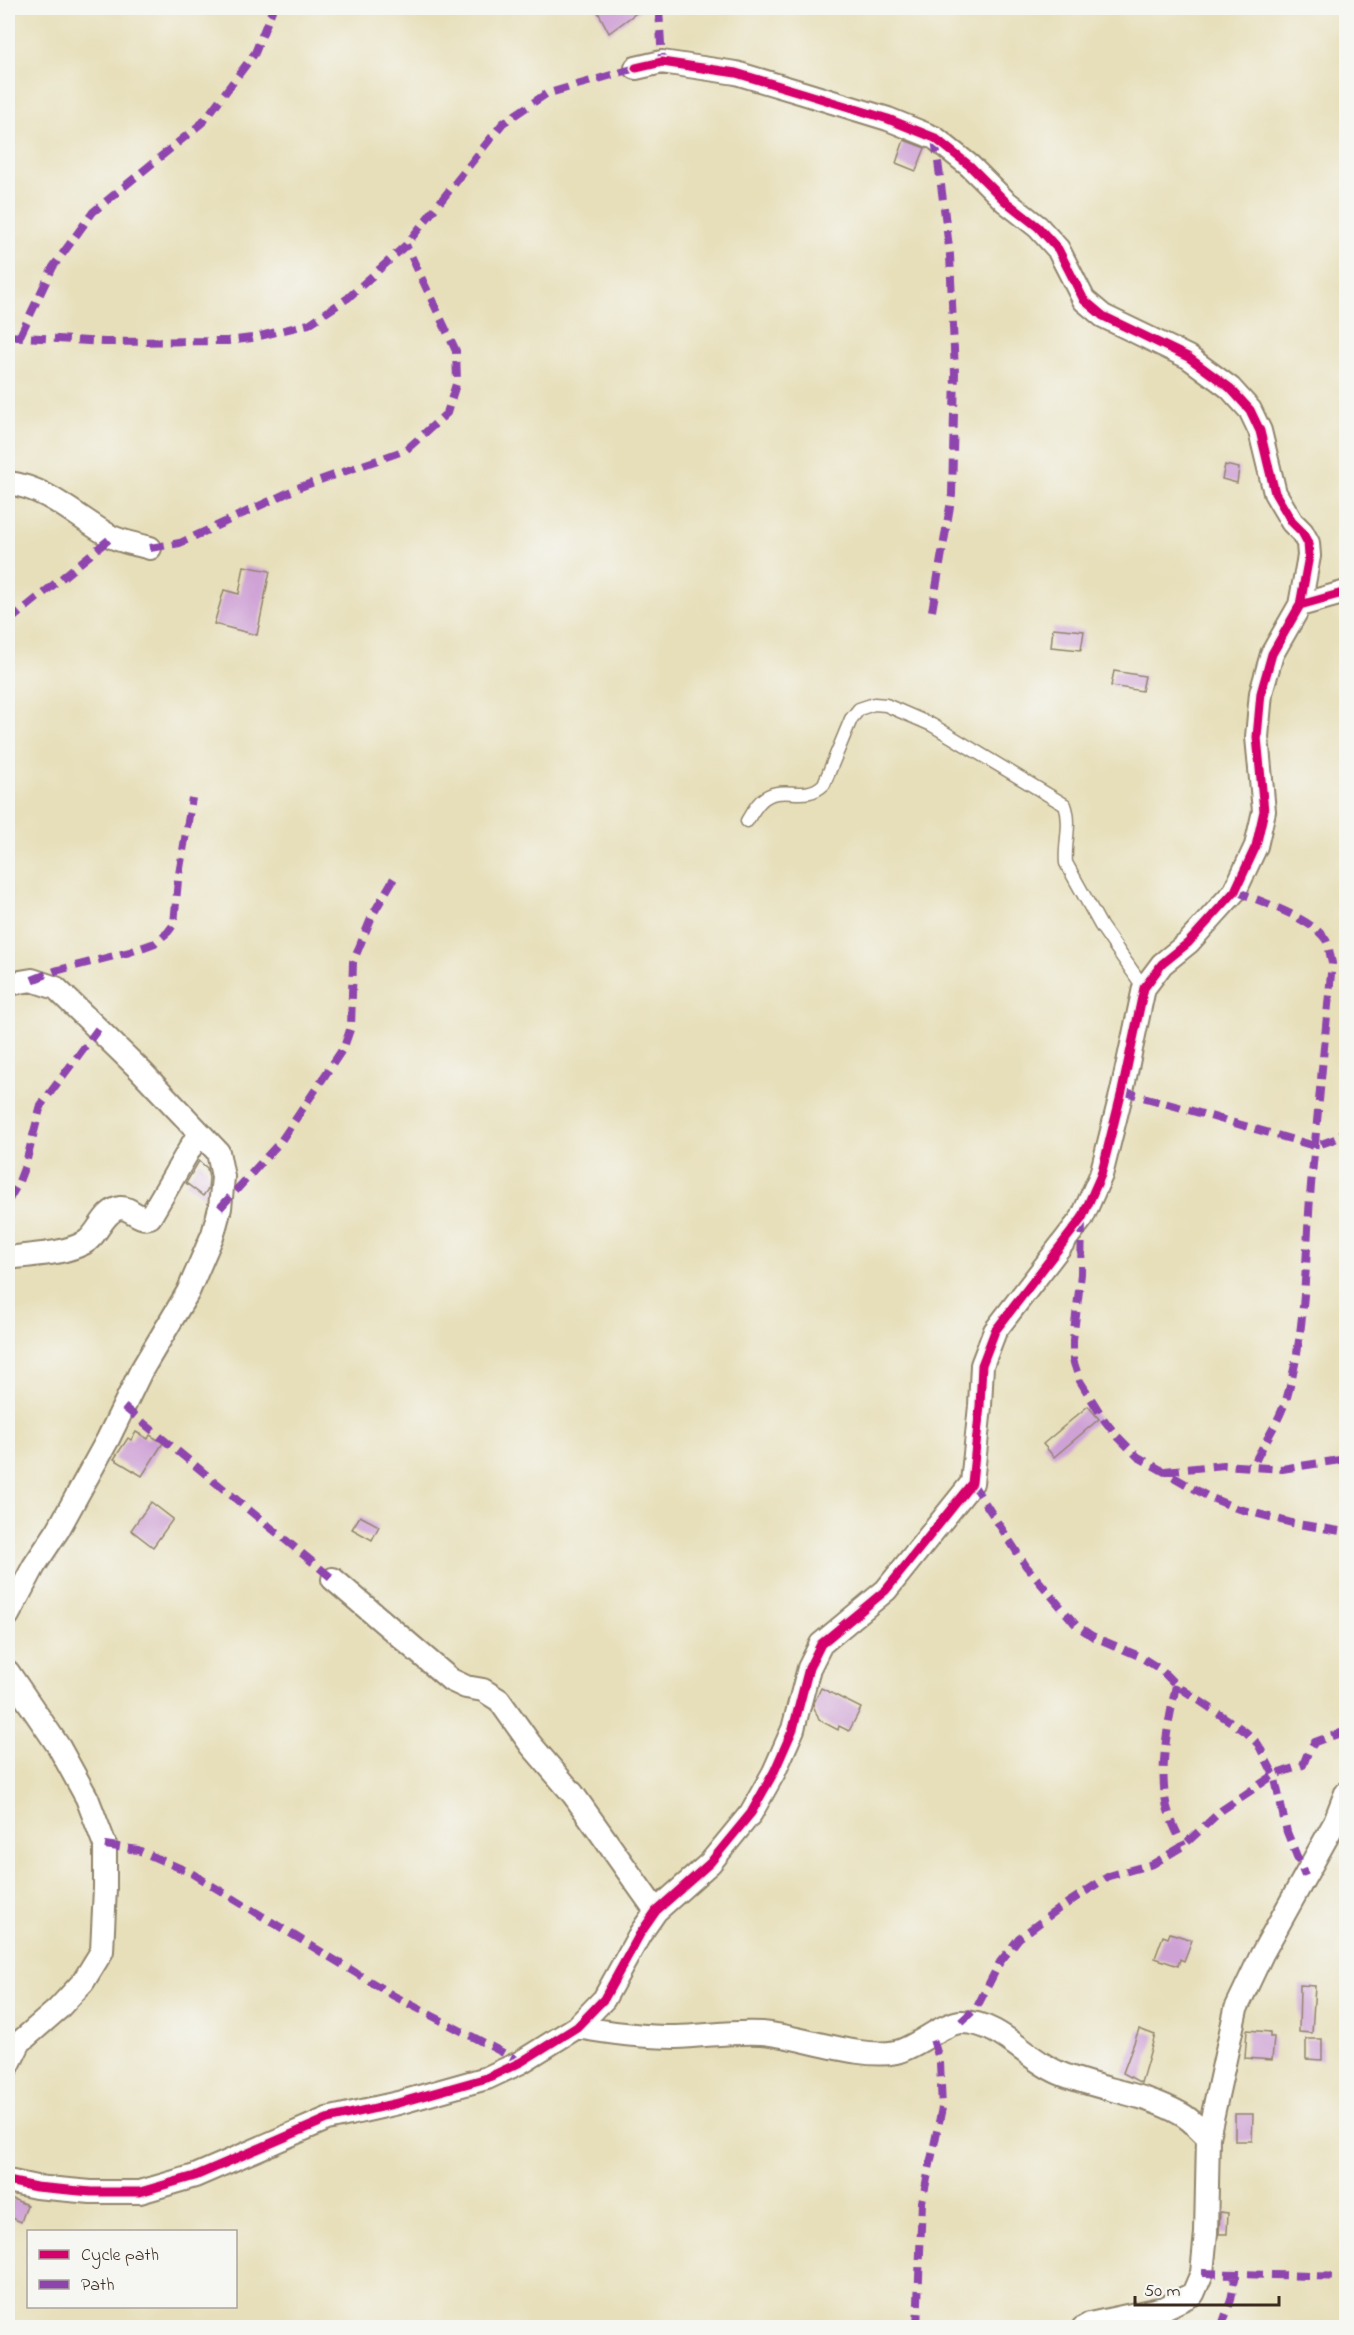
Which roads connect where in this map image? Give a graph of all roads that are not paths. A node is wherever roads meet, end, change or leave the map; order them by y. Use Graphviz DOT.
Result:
graph roads {
  1 [pos="636,68"];
  2 [pos="8,483"];
  3 [pos="150,548"];
  4 [pos="1347,592"];
  5 [pos="1300,605"];
  6 [pos="747,821"];
  7 [pos="8,984"];
  8 [pos="1144,988"];
  9 [pos="199,1133"];
  10 [pos="8,1258"];
  11 [pos="333,1579"];
  12 [pos="8,1615"];
  13 [pos="8,1672"];
  14 [pos="1347,1793"];
  15 [pos="656,1911"];
  16 [pos="577,2027"];
  17 [pos="8,2066"];
  18 [pos="1208,2138"];
  19 [pos="8,2181"];
  20 [pos="1083,2328"];
  1 -- 5 [label="street"];
  2 -- 3 [label="street"];
  4 -- 5 [label="street"];
  5 -- 8 [label="street"];
  6 -- 8 [label="lane"];
  7 -- 9 [label="street"];
  8 -- 15 [label="street"];
  9 -- 10 [label="street"];
  9 -- 12 [label="street"];
  11 -- 15 [label="street"];
  13 -- 17 [label="street"];
  14 -- 18 [label="street"];
  15 -- 16 [label="street"];
  16 -- 18 [label="street"];
  16 -- 19 [label="street"];
  18 -- 20 [label="street"];
}
